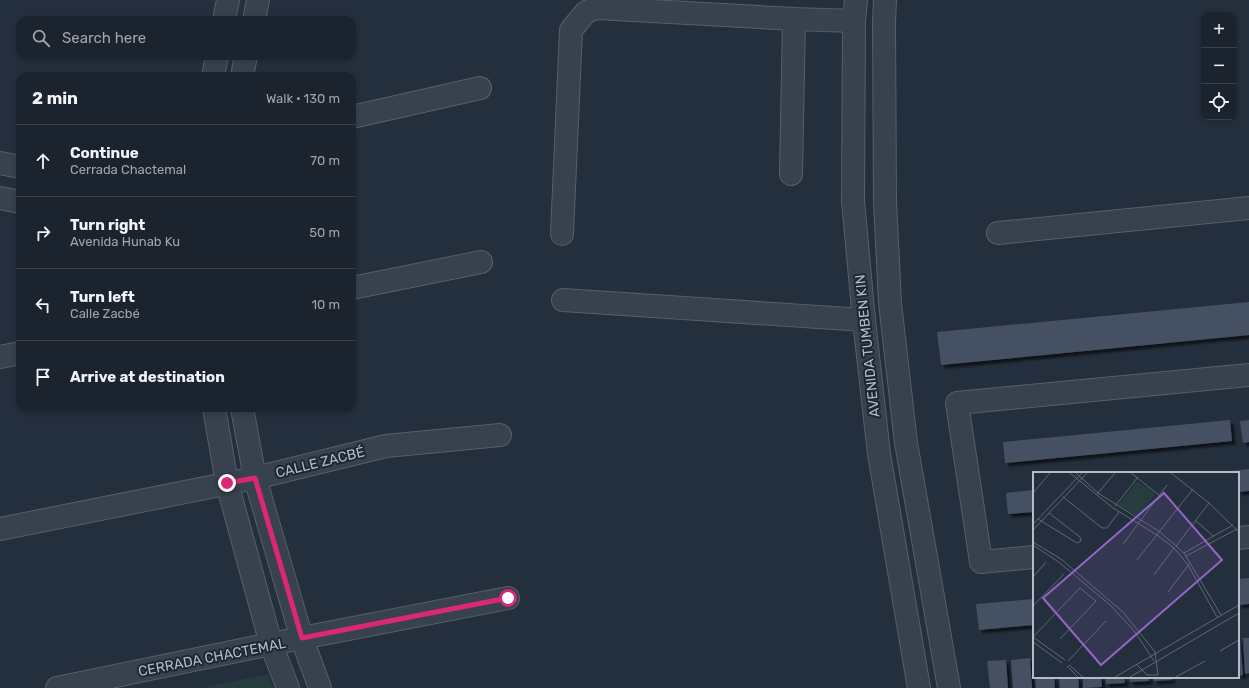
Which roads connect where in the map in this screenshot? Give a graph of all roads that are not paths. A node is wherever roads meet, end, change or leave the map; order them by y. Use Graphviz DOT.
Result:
graph roads {
  1 [pos="228,0"];
  2 [pos="258,0"];
  3 [pos="885,0"];
  4 [pos="855,10"];
  5 [pos="225,16"];
  6 [pos="255,16"];
  7 [pos="794,19"];
  8 [pos="216,60"];
  9 [pos="245,60"];
  10 [pos="213,72"];
  11 [pos="243,72"];
  12 [pos="480,88"];
  13 [pos="356,116"];
  14 [pos="0,163"];
  15 [pos="16,166"];
  16 [pos="791,174"];
  17 [pos="0,198"];
  18 [pos="16,201"];
  19 [pos="1249,208"];
  20 [pos="998,233"];
  21 [pos="562,234"];
  22 [pos="481,262"];
  23 [pos="356,287"];
  24 [pos="563,300"];
  25 [pos="864,320"];
  26 [pos="16,354"];
  27 [pos="0,357"];
  28 [pos="1249,376"];
  29 [pos="215,412"];
  30 [pos="243,412"];
  31 [pos="500,435"];
  32 [pos="255,478"];
  33 [pos="227,483"];
  34 [pos="0,529"];
  35 [pos="1249,537"];
  36 [pos="1239,538"];
  37 [pos="1033,557"];
  38 [pos="508,598"];
  39 [pos="302,638"];
  40 [pos="271,644"];
  41 [pos="57,688"];
  42 [pos="288,688"];
  43 [pos="320,688"];
  44 [pos="919,688"];
  45 [pos="949,688"];
  1 -- 5 [label="street"];
  2 -- 6 [label="street"];
  3 -- 45 [label="street, AVENIDA TUMBEN KIN"];
  4 -- 7 [label="street"];
  4 -- 25 [label="street, AVENIDA TUMBEN KIN"];
  7 -- 16 [label="street"];
  7 -- 21 [label="street"];
  8 -- 10 [label="street"];
  9 -- 11 [label="street"];
  12 -- 13 [label="street"];
  14 -- 15 [label="street"];
  17 -- 18 [label="street"];
  19 -- 20 [label="street"];
  22 -- 23 [label="street"];
  24 -- 25 [label="street"];
  25 -- 44 [label="street, AVENIDA TUMBEN KIN"];
  26 -- 27 [label="street"];
  28 -- 37 [label="street"];
  29 -- 33 [label="street"];
  30 -- 32 [label="street"];
  31 -- 32 [label="street, CALLE ZACBÉ"];
  32 -- 33 [label="street, CALLE ZACBÉ"];
  32 -- 39 [label="street"];
  33 -- 34 [label="street, CALLE ZACBÉ"];
  33 -- 40 [label="street"];
  35 -- 36 [label="street"];
  38 -- 39 [label="street, CERRADA CHACTEMAL"];
  39 -- 40 [label="street, CERRADA CHACTEMAL"];
  39 -- 43 [label="street"];
  40 -- 41 [label="street, CERRADA CHACTEMAL"];
  40 -- 42 [label="street"];
}
